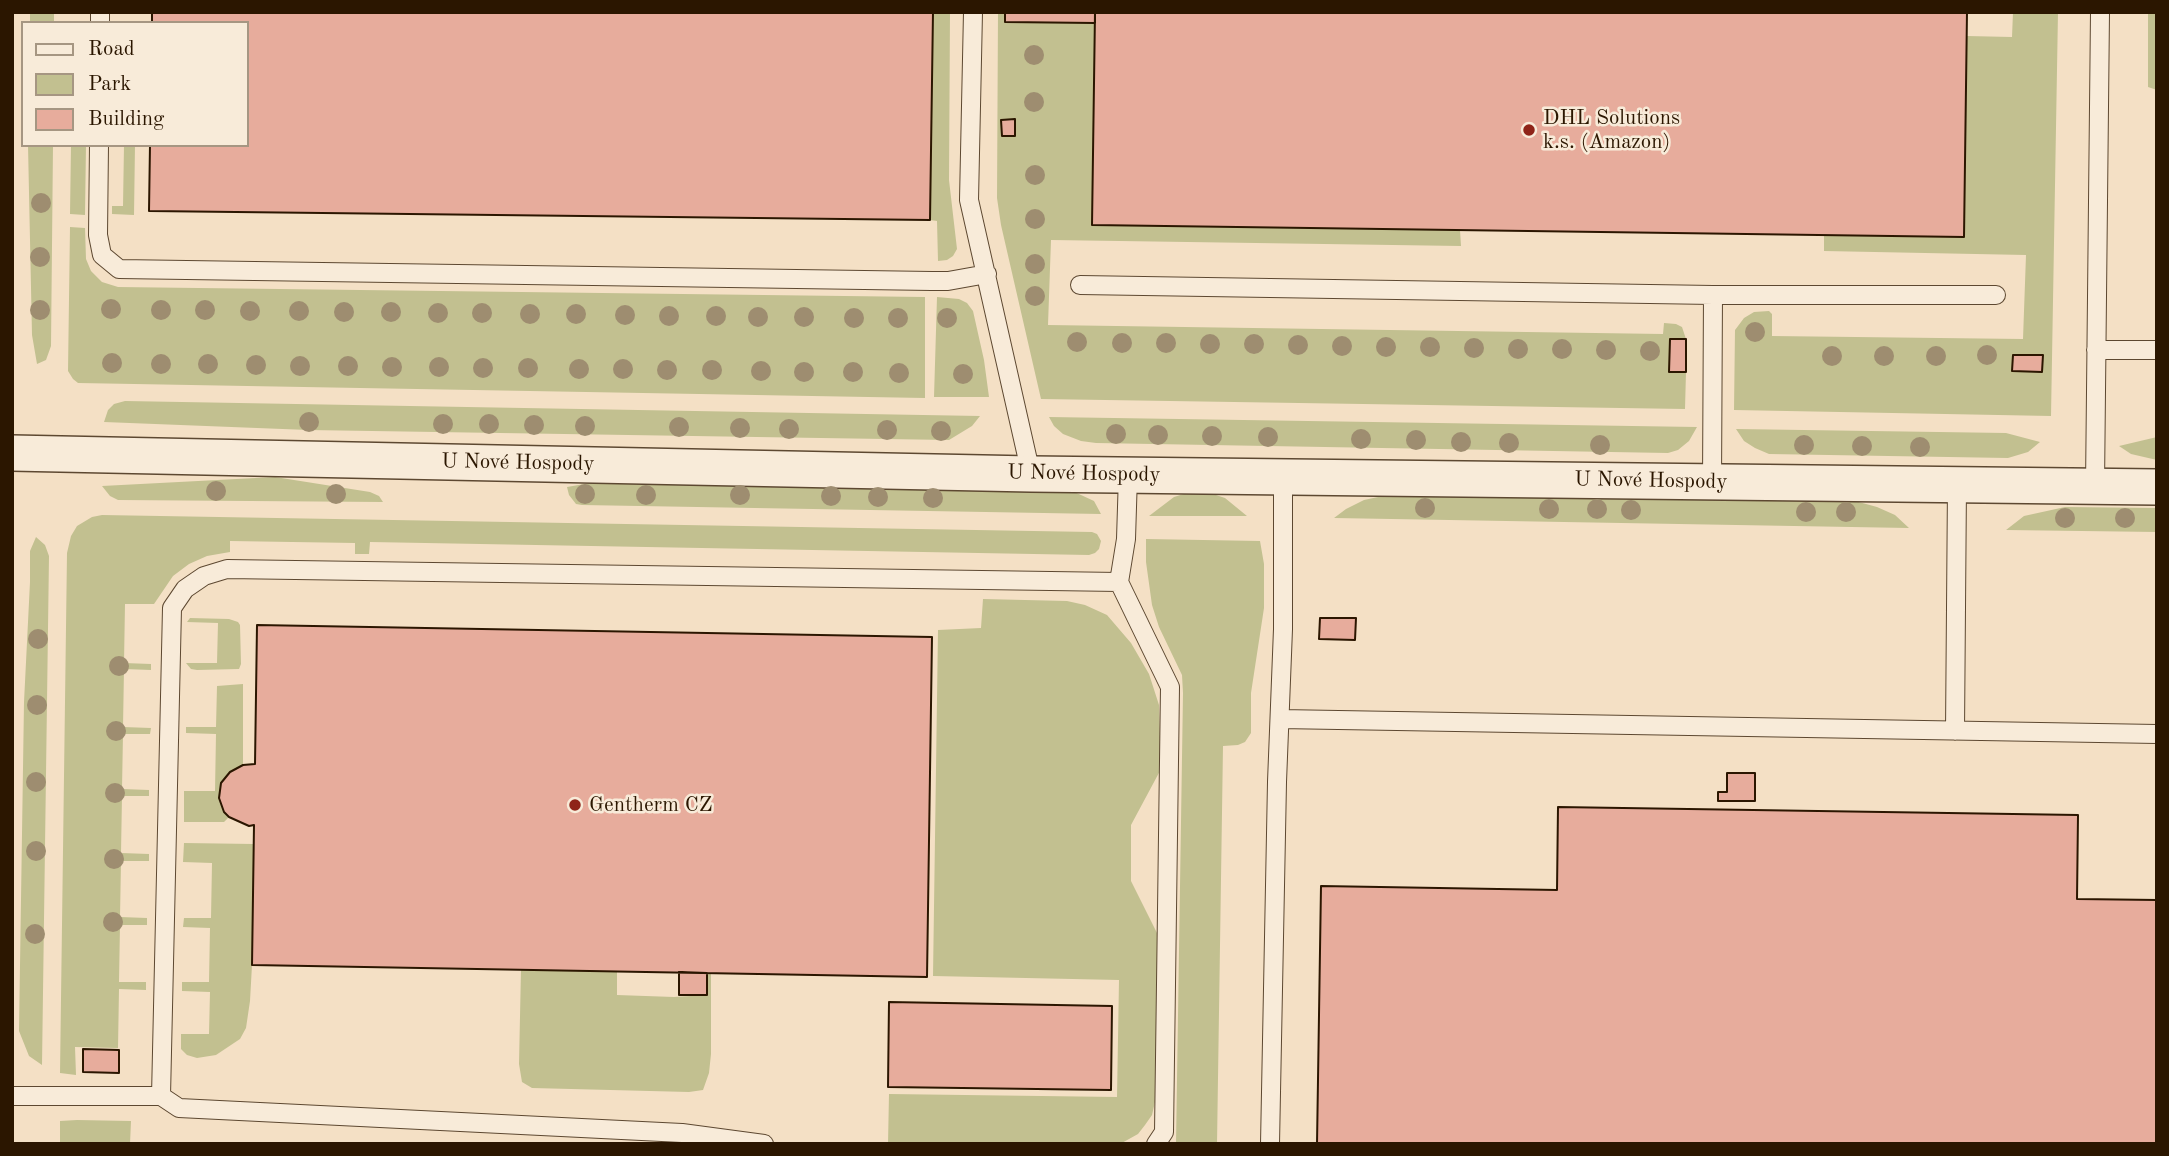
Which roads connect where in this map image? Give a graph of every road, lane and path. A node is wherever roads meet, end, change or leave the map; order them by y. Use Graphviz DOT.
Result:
graph roads {
  1 [pos="973,12"];
  2 [pos="2101,12"];
  3 [pos="99,147"];
  4 [pos="987,274"];
  5 [pos="1080,285"];
  6 [pos="1996,295"];
  7 [pos="1713,296"];
  8 [pos="2096,350"];
  9 [pos="2157,350"];
  10 [pos="12,453"];
  11 [pos="1031,474"];
  12 [pos="1129,475"];
  13 [pos="1283,477"];
  14 [pos="1712,482"];
  15 [pos="1957,485"];
  16 [pos="2095,486"];
  17 [pos="2157,487"];
  18 [pos="1119,582"];
  19 [pos="1280,719"];
  20 [pos="1955,731"];
  21 [pos="2157,734"];
  22 [pos="12,1096"];
  23 [pos="161,1096"];
  24 [pos="764,1144"];
  25 [pos="1156,1144"];
  26 [pos="1270,1144"];
  1 -- 4 [label="lane"];
  2 -- 8 [label="lane"];
  3 -- 4 [label="lane"];
  4 -- 11 [label="lane"];
  5 -- 7 [label="lane"];
  6 -- 7 [label="lane"];
  7 -- 14 [label="lane"];
  8 -- 9 [label="lane"];
  8 -- 16 [label="lane"];
  10 -- 11 [label="street, U Nové Hospody"];
  11 -- 12 [label="street, U Nové Hospody"];
  12 -- 13 [label="street, U Nové Hospody"];
  12 -- 18 [label="lane"];
  13 -- 14 [label="street, U Nové Hospody"];
  13 -- 19 [label="lane"];
  14 -- 15 [label="street, U Nové Hospody"];
  15 -- 16 [label="street, U Nové Hospody"];
  15 -- 20 [label="lane"];
  16 -- 17 [label="street, U Nové Hospody"];
  18 -- 23 [label="lane"];
  18 -- 25 [label="lane"];
  19 -- 20 [label="lane"];
  19 -- 26 [label="lane"];
  20 -- 21 [label="lane"];
  22 -- 23 [label="lane"];
  23 -- 24 [label="lane"];
}
